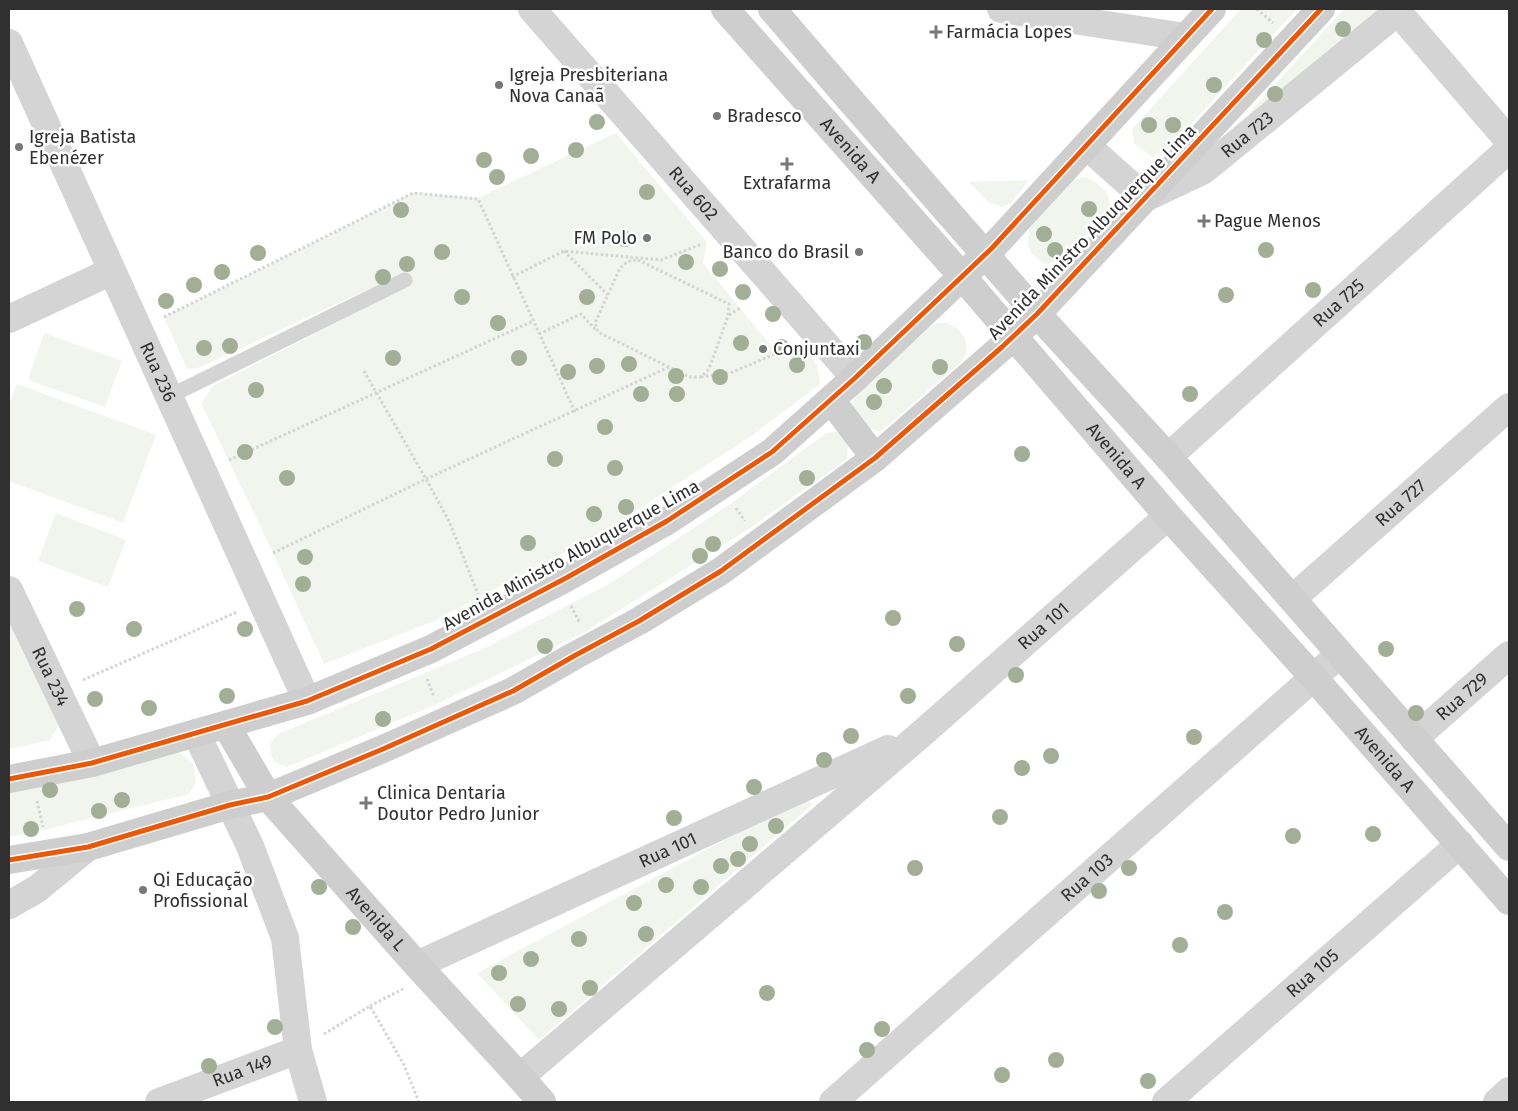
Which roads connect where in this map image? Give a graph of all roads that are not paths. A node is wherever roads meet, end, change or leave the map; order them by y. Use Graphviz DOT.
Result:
graph roads {
  1 [pos="532,9"];
  2 [pos="724,9"];
  3 [pos="772,9"];
  4 [pos="1001,9"];
  5 [pos="1212,9"];
  6 [pos="1321,9"];
  7 [pos="1400,10"];
  8 [pos="1186,36"];
  9 [pos="9,43"];
  10 [pos="852,102"];
  11 [pos="826,122"];
  12 [pos="1509,141"];
  13 [pos="1087,146"];
  14 [pos="1509,148"];
  15 [pos="1145,198"];
  16 [pos="986,255"];
  17 [pos="112,271"];
  18 [pos="962,278"];
  19 [pos="405,280"];
  20 [pos="1037,314"];
  21 [pos="9,319"];
  22 [pos="1014,336"];
  23 [pos="855,378"];
  24 [pos="170,396"];
  25 [pos="830,400"];
  26 [pos="1509,407"];
  27 [pos="1168,457"];
  28 [pos="875,458"];
  29 [pos="1168,516"];
  30 [pos="9,590"];
  31 [pos="1292,600"];
  32 [pos="1340,654"];
  33 [pos="1509,655"];
  34 [pos="1314,678"];
  35 [pos="307,701"];
  36 [pos="226,725"];
  37 [pos="196,733"];
  38 [pos="919,736"];
  39 [pos="1414,739"];
  40 [pos="92,763"];
  41 [pos="9,778"];
  42 [pos="268,797"];
  43 [pos="230,805"];
  44 [pos="1460,844"];
  45 [pos="88,847"];
  46 [pos="1509,847"];
  47 [pos="9,860"];
  48 [pos="1509,901"];
  49 [pos="9,905"];
  50 [pos="411,976"];
  51 [pos="298,1050"];
  52 [pos="520,1076"];
  53 [pos="1509,1091"];
  54 [pos="159,1102"];
  55 [pos="314,1102"];
  56 [pos="542,1102"];
  57 [pos="834,1102"];
  58 [pos="1166,1102"];
  59 [pos="1497,1102"];
  1 -- 23 [label="street, Rua 602"];
  2 -- 11 [label="street, Avenida A"];
  3 -- 10 [label="street, Avenida A"];
  4 -- 8 [label="street"];
  5 -- 8 [label="street, Avenida Ministro Albuquerque Lima"];
  6 -- 15 [label="street, Avenida Ministro Albuquerque Lima"];
  7 -- 12 [label="street"];
  7 -- 15 [label="street, Rua 723"];
  8 -- 13 [label="street, Avenida Ministro Albuquerque Lima"];
  9 -- 17 [label="street, Rua 236"];
  10 -- 11 [label="street"];
  10 -- 16 [label="street, Avenida A"];
  11 -- 18 [label="street, Avenida A"];
  13 -- 15 [label="street"];
  13 -- 16 [label="street, Avenida Ministro Albuquerque Lima"];
  14 -- 27 [label="street, Rua 725"];
  15 -- 20 [label="street, Avenida Ministro Albuquerque Lima"];
  16 -- 18 [label="street, Avenida Ministro Albuquerque Lima"];
  16 -- 20 [label="street, Avenida A"];
  17 -- 21 [label="street"];
  17 -- 24 [label="street, Rua 236"];
  18 -- 22 [label="street, Avenida A"];
  18 -- 23 [label="street, Avenida Ministro Albuquerque Lima"];
  19 -- 24 [label="lane"];
  20 -- 22 [label="street, Avenida Ministro Albuquerque Lima"];
  20 -- 27 [label="street, Avenida A"];
  22 -- 28 [label="street, Avenida Ministro Albuquerque Lima"];
  22 -- 29 [label="street, Avenida A"];
  23 -- 25 [label="street, Avenida Ministro Albuquerque Lima"];
  24 -- 35 [label="street, Rua 236"];
  25 -- 28 [label="street"];
  25 -- 35 [label="street, Avenida Ministro Albuquerque Lima"];
  26 -- 31 [label="street, Rua 727"];
  27 -- 31 [label="street, Avenida A"];
  28 -- 42 [label="street, Avenida Ministro Albuquerque Lima"];
  29 -- 34 [label="street, Avenida A"];
  29 -- 38 [label="street, Rua 101"];
  30 -- 40 [label="street, Rua 234"];
  31 -- 32 [label="street, Avenida A"];
  32 -- 34 [label="street, Rua 103"];
  32 -- 39 [label="street, Avenida A"];
  33 -- 39 [label="street, Rua 729"];
  34 -- 44 [label="street, Avenida A"];
  34 -- 57 [label="street, Rua 103"];
  35 -- 36 [label="street, Avenida Ministro Albuquerque Lima"];
  36 -- 37 [label="street, Avenida Ministro Albuquerque Lima"];
  36 -- 42 [label="street, Avenida L"];
  37 -- 40 [label="street, Avenida Ministro Albuquerque Lima"];
  37 -- 43 [label="street"];
  38 -- 50 [label="street, Rua 101"];
  38 -- 52 [label="street, Rua 101"];
  39 -- 46 [label="street, Avenida A"];
  40 -- 41 [label="street, Avenida Ministro Albuquerque Lima"];
  42 -- 43 [label="street, Avenida Ministro Albuquerque Lima"];
  42 -- 50 [label="street, Avenida L"];
  43 -- 45 [label="street, Avenida Ministro Albuquerque Lima"];
  43 -- 51 [label="street"];
  44 -- 48 [label="street, Avenida A"];
  44 -- 58 [label="street, Rua 105"];
  45 -- 47 [label="street, Avenida Ministro Albuquerque Lima"];
  45 -- 49 [label="street"];
  50 -- 52 [label="street, Avenida L"];
  51 -- 54 [label="street, Rua 149"];
  51 -- 55 [label="street"];
  52 -- 56 [label="street, Avenida L"];
  53 -- 59 [label="street"];
}
